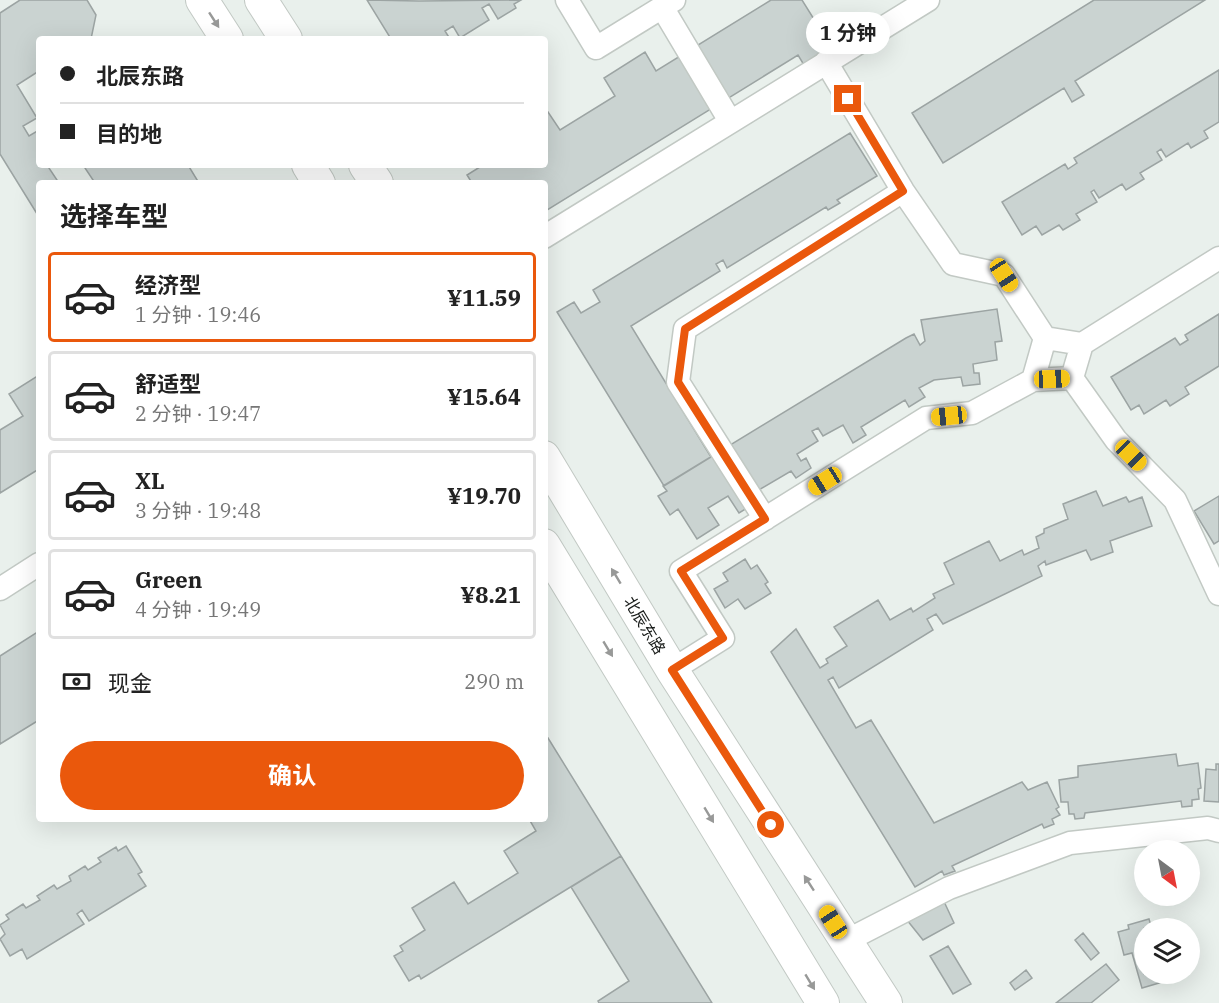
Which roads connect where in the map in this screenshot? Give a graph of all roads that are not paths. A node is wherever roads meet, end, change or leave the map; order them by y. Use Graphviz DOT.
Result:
graph roads {
  1 [pos="202,0"];
  2 [pos="261,0"];
  3 [pos="567,0"];
  4 [pos="928,0"];
  5 [pos="668,4"];
  6 [pos="225,36"];
  7 [pos="284,36"];
  8 [pos="826,62"];
  9 [pos="730,121"];
  10 [pos="903,191"];
  11 [pos="548,235"];
  12 [pos="1219,258"];
  13 [pos="1045,338"];
  14 [pos="1082,344"];
  15 [pos="1072,378"];
  16 [pos="1033,380"];
  17 [pos="548,464"];
  18 [pos="765,519"];
  19 [pos="548,552"];
  20 [pos="36,566"];
  21 [pos="0,589"];
  22 [pos="1219,594"];
  23 [pos="672,670"];
  24 [pos="1219,831"];
  25 [pos="846,941"];
  26 [pos="823,1003"];
  27 [pos="886,1003"];
  1 -- 6 [label="street, one-way"];
  2 -- 7 [label="street"];
  3 -- 5 [label="street"];
  4 -- 8 [label="street"];
  5 -- 9 [label="street"];
  8 -- 9 [label="street"];
  8 -- 10 [label="street"];
  9 -- 11 [label="street"];
  10 -- 13 [label="street"];
  10 -- 18 [label="street"];
  12 -- 14 [label="street"];
  13 -- 14 [label="street"];
  13 -- 16 [label="street"];
  14 -- 15 [label="street"];
  15 -- 16 [label="street"];
  15 -- 22 [label="street"];
  16 -- 18 [label="street"];
  23 -- 17 [label="street, 北辰东路, one-way"];
  18 -- 23 [label="street"];
  19 -- 26 [label="street, one-way"];
  20 -- 21 [label="street"];
  25 -- 23 [label="street, 北辰东路, one-way"];
  24 -- 25 [label="street"];
  25 -- 27 [label="street, 北辰东路"];
}
